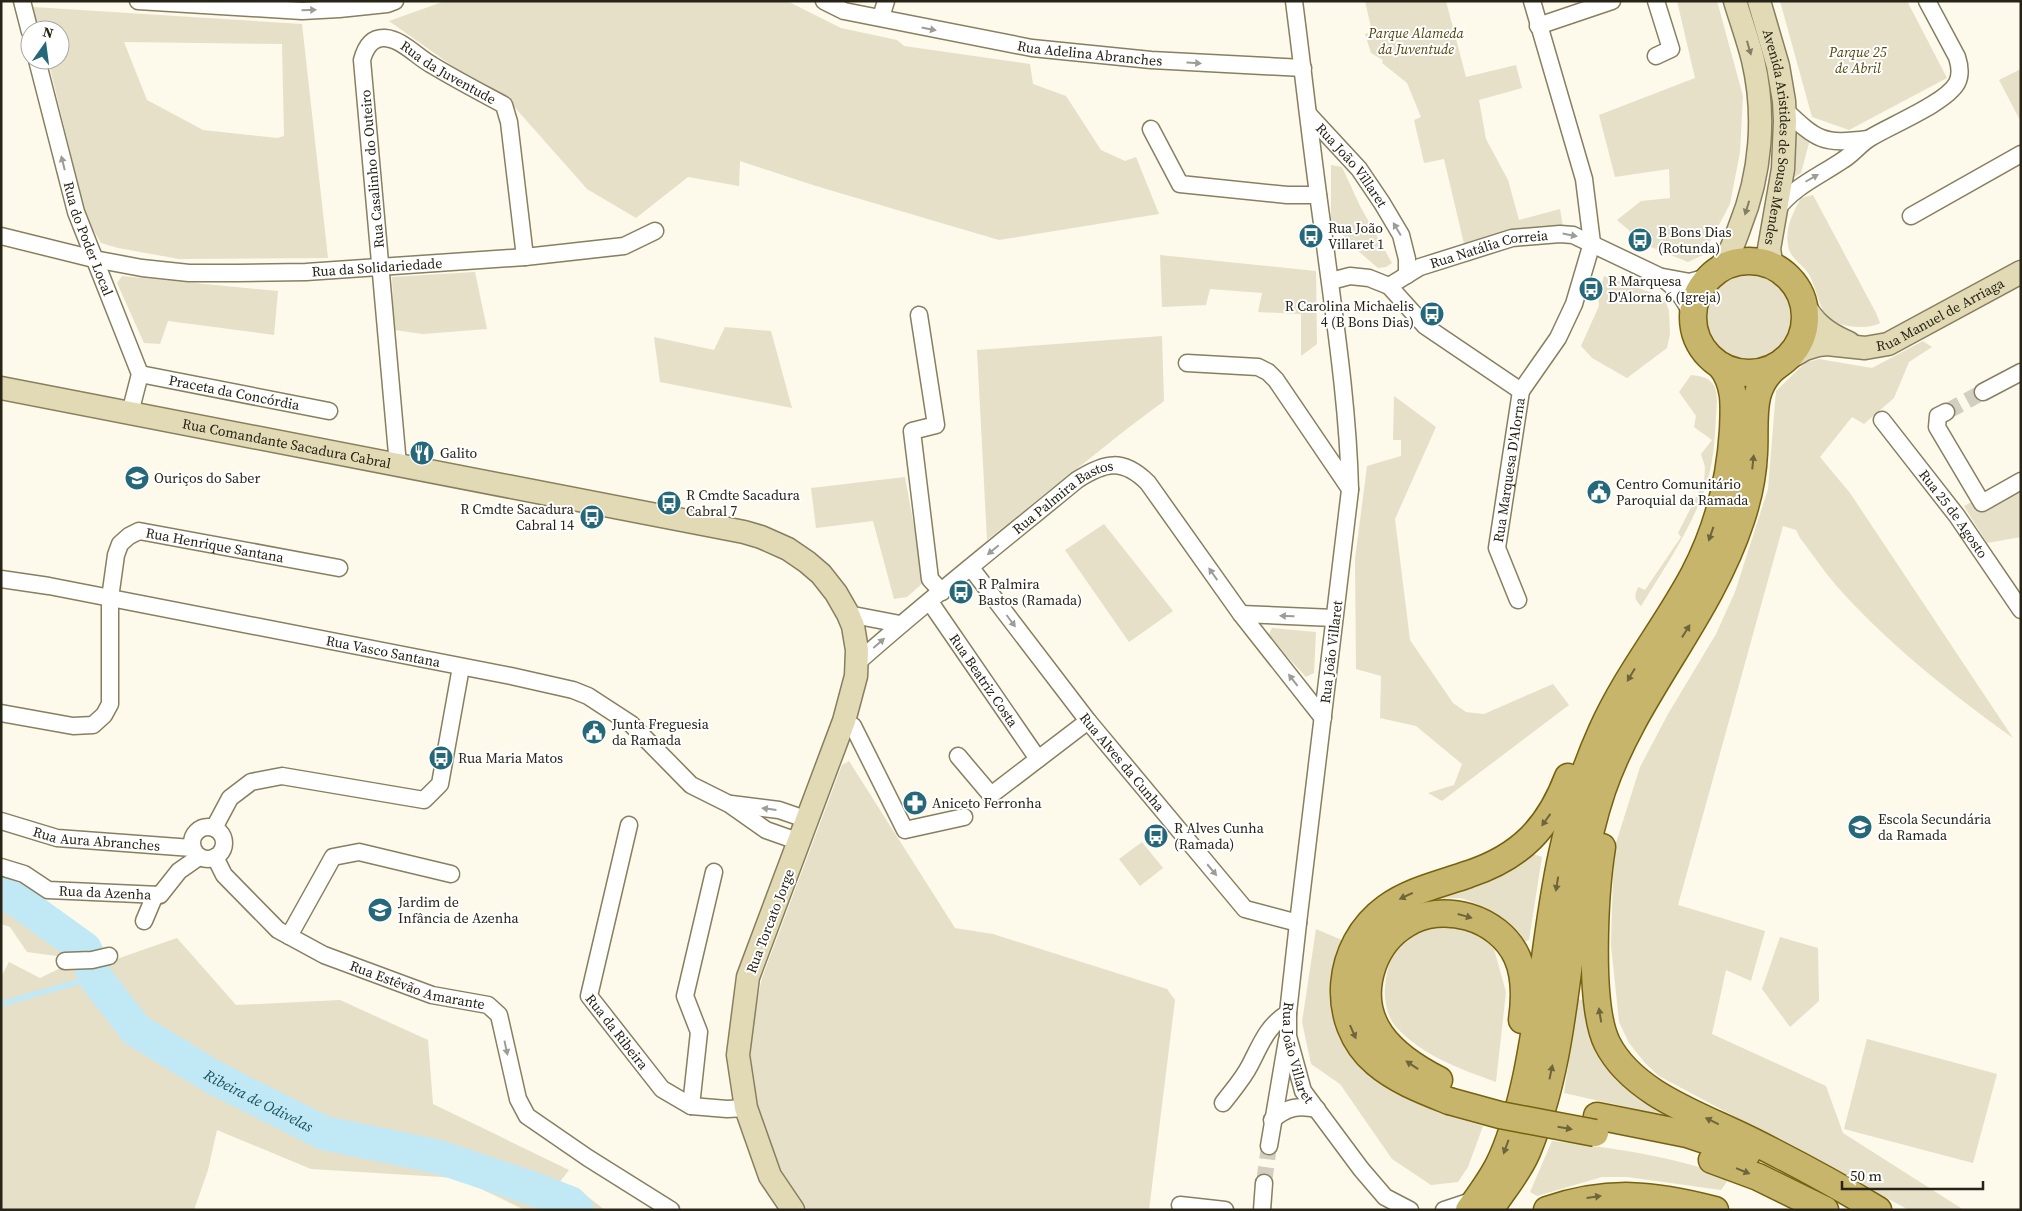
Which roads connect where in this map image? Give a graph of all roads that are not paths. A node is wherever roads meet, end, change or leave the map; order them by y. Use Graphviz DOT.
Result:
graph roads {
  1 [pos="22,1"];
  2 [pos="138,1"];
  3 [pos="396,1"];
  4 [pos="824,1"];
  5 [pos="886,1"];
  6 [pos="1294,1"];
  7 [pos="1532,1"];
  8 [pos="1612,1"];
  9 [pos="1656,1"];
  10 [pos="1735,1"];
  11 [pos="1759,1"];
  12 [pos="1927,1"];
  13 [pos="881,18"];
  14 [pos="27,20"];
  15 [pos="1538,26"];
  16 [pos="364,52"];
  17 [pos="1656,56"];
  18 [pos="1303,68"];
  19 [pos="39,70"];
  20 [pos="1784,109"];
  21 [pos="1309,115"];
  22 [pos="1151,130"];
  23 [pos="1868,140"];
  24 [pos="2021,154"];
  25 [pos="1318,195"];
  26 [pos="1776,210"];
  27 [pos="1911,216"];
  28 [pos="655,231"];
  29 [pos="1,236"];
  30 [pos="1592,243"];
  31 [pos="525,257"];
  32 [pos="94,259"];
  33 [pos="382,267"];
  34 [pos="1780,271"];
  35 [pos="2021,272"];
  36 [pos="1713,274"];
  37 [pos="1407,275"];
  38 [pos="1659,276"];
  39 [pos="1331,281"];
  40 [pos="1389,286"];
  41 [pos="1802,300"];
  42 [pos="919,315"];
  43 [pos="1693,318"];
  44 [pos="1857,346"];
  45 [pos="1187,363"];
  46 [pos="1780,364"];
  47 [pos="1721,366"];
  48 [pos="2021,372"];
  49 [pos="140,374"];
  50 [pos="1,388"];
  51 [pos="1521,391"];
  52 [pos="1983,392"];
  53 [pos="329,411"];
  54 [pos="1946,412"];
  55 [pos="130,413"];
  56 [pos="1882,420"];
  57 [pos="398,466"];
  58 [pos="2021,481"];
  59 [pos="1350,490"];
  60 [pos="339,568"];
  61 [pos="971,568"];
  62 [pos="1,579"];
  63 [pos="936,597"];
  64 [pos="110,598"];
  65 [pos="1518,600"];
  66 [pos="2021,610"];
  67 [pos="848,614"];
  68 [pos="1240,614"];
  69 [pos="1334,618"];
  70 [pos="900,624"];
  71 [pos="858,662"];
  72 [pos="462,667"];
  73 [pos="1614,705"];
  74 [pos="1,713"];
  75 [pos="1323,718"];
  76 [pos="1088,721"];
  77 [pos="844,722"];
  78 [pos="958,756"];
  79 [pos="1038,759"];
  80 [pos="1612,765"];
  81 [pos="729,804"];
  82 [pos="964,817"];
  83 [pos="808,820"];
  84 [pos="1,821"];
  85 [pos="629,825"];
  86 [pos="214,828"];
  87 [pos="800,842"];
  88 [pos="202,854"];
  89 [pos="1,867"];
  90 [pos="714,872"];
  91 [pos="451,874"];
  92 [pos="155,895"];
  93 [pos="144,921"];
  94 [pos="1298,923"];
  95 [pos="289,936"];
  96 [pos="109,956"];
  97 [pos="65,961"];
  98 [pos="1288,1013"];
  99 [pos="1288,1036"];
  100 [pos="1453,1094"];
  101 [pos="1521,1098"];
  102 [pos="1223,1103"];
  103 [pos="691,1106"];
  104 [pos="746,1108"];
  105 [pos="1317,1109"];
  106 [pos="1272,1120"];
  107 [pos="1596,1124"];
  108 [pos="1269,1146"];
  109 [pos="1361,1169"];
  110 [pos="1264,1183"];
  111 [pos="1180,1205"];
  112 [pos="1479,1206"];
  113 [pos="671,1210"];
  114 [pos="793,1210"];
  115 [pos="1224,1210"];
  116 [pos="1262,1210"];
  117 [pos="1386,1210"];
  118 [pos="1410,1210"];
  119 [pos="1444,1210"];
  120 [pos="1547,1210"];
  121 [pos="1716,1210"];
  122 [pos="1825,1210"];
  123 [pos="1863,1210"];
  124 [pos="1878,1210"];
  1 -- 14 [label="street"];
  2 -- 3 [label="street, one-way"];
  4 -- 13 [label="street, Rua Adelina Abranches"];
  5 -- 13 [label="street"];
  6 -- 18 [label="street, Rua João Villaret"];
  7 -- 15 [label="street, Rua Marquesa D'Alorna"];
  8 -- 15 [label="street"];
  9 -- 17 [label="street"];
  10 -- 36 [label="main road, Avenida Aristides de Sousa Mendes, one-way"];
  11 -- 20 [label="main road, Avenida Aristides de Sousa Mendes"];
  12 -- 23 [label="street"];
  13 -- 18 [label="street, Rua Adelina Abranches, one-way"];
  15 -- 30 [label="street, Rua Marquesa D'Alorna"];
  16 -- 31 [label="street, Rua da Juventude"];
  16 -- 33 [label="street, Rua Casalinho do Outeiro"];
  18 -- 21 [label="street, Rua João Villaret"];
  32 -- 19 [label="street, Rua do Poder Local, one-way"];
  20 -- 23 [label="street"];
  20 -- 26 [label="main road, Avenida Aristides de Sousa Mendes"];
  21 -- 25 [label="street, Rua João Villaret"];
  37 -- 21 [label="street, Rua João Villaret, one-way"];
  22 -- 25 [label="street"];
  26 -- 23 [label="street, one-way"];
  24 -- 27 [label="street"];
  25 -- 39 [label="street, Rua João Villaret"];
  26 -- 34 [label="main road, Avenida Aristides de Sousa Mendes"];
  28 -- 31 [label="street, Rua da Solidariedade"];
  29 -- 32 [label="street, Rua da Solidariedade"];
  37 -- 30 [label="street, Rua Natália Correia, one-way"];
  30 -- 38 [label="street, Rua Natália Correia"];
  30 -- 51 [label="street, Rua Marquesa D'Alorna"];
  31 -- 33 [label="street, Rua da Solidariedade"];
  32 -- 33 [label="street, Rua da Solidariedade"];
  32 -- 49 [label="street, Rua do Poder Local"];
  33 -- 57 [label="street, Rua Casalinho do Outeiro"];
  34 -- 36 [label="main road"];
  34 -- 41 [label="main road"];
  35 -- 44 [label="main road, Rua Manuel de Arriaga"];
  36 -- 38 [label="street"];
  36 -- 43 [label="main road"];
  37 -- 40 [label="street, Rua Natália Correia"];
  38 -- 43 [label="street"];
  39 -- 40 [label="street"];
  39 -- 59 [label="street, Rua João Villaret"];
  40 -- 51 [label="street"];
  41 -- 44 [label="main road, Rua Manuel de Arriaga"];
  41 -- 46 [label="main road"];
  42 -- 63 [label="street, Rua Beatriz Costa"];
  43 -- 47 [label="main road"];
  44 -- 46 [label="main road, Rua Manuel de Arriaga"];
  45 -- 59 [label="street"];
  46 -- 47 [label="main road"];
  80 -- 46 [label="main road, one-way"];
  47 -- 73 [label="main road, one-way"];
  48 -- 52 [label="street"];
  49 -- 53 [label="street, Praceta da Concórdia"];
  49 -- 55 [label="street"];
  50 -- 55 [label="main road, Rua Comandante Sacadura Cabral"];
  51 -- 65 [label="street, Rua Marquesa D'Alorna"];
  54 -- 58 [label="street"];
  55 -- 57 [label="main road, Rua Comandante Sacadura Cabral"];
  56 -- 66 [label="street, Rua 25 de Agosto"];
  57 -- 67 [label="main road, Rua Comandante Sacadura Cabral"];
  59 -- 69 [label="street, Rua João Villaret"];
  60 -- 64 [label="street, Rua Henrique Santana"];
  61 -- 63 [label="street, Rua Palmira Bastos"];
  68 -- 61 [label="street, Rua Palmira Bastos, one-way"];
  61 -- 76 [label="street, Rua Alves da Cunha, one-way"];
  62 -- 64 [label="street, Rua Vasco Santana"];
  63 -- 70 [label="street, Rua Palmira Bastos"];
  63 -- 79 [label="street, Rua Beatriz Costa"];
  64 -- 72 [label="street, Rua Vasco Santana"];
  64 -- 74 [label="street, Rua Henrique Santana"];
  67 -- 70 [label="street"];
  67 -- 71 [label="main road, Rua Comandante Sacadura Cabral"];
  69 -- 68 [label="street, one-way"];
  75 -- 68 [label="street, Rua Palmira Bastos, one-way"];
  69 -- 75 [label="street, Rua João Villaret"];
  71 -- 70 [label="street, Rua Palmira Bastos, one-way"];
  71 -- 77 [label="main road, Rua Torcato Jorge"];
  72 -- 81 [label="street, Rua Vasco Santana"];
  72 -- 86 [label="street"];
  73 -- 100 [label="main road, one-way"];
  73 -- 101 [label="main road, one-way"];
  75 -- 94 [label="street, Rua João Villaret"];
  76 -- 79 [label="street"];
  76 -- 94 [label="street, Rua Alves da Cunha, one-way"];
  77 -- 82 [label="street"];
  77 -- 83 [label="main road, Rua Torcato Jorge"];
  78 -- 79 [label="street"];
  112 -- 80 [label="main road, one-way"];
  124 -- 80 [label="main road, one-way"];
  83 -- 81 [label="street, Rua Vasco Santana, one-way"];
  81 -- 87 [label="street, Rua Vasco Santana"];
  83 -- 87 [label="main road, Rua Torcato Jorge"];
  84 -- 88 [label="street, Rua Aura Abranches"];
  85 -- 103 [label="street, Rua da Ribeira"];
  86 -- 88 [label="street"];
  86 -- 88 [label="street"];
  87 -- 104 [label="main road, Rua Torcato Jorge"];
  88 -- 92 [label="street, Rua da Azenha"];
  88 -- 95 [label="street, Rua Estêvão Amarante"];
  89 -- 92 [label="street, Rua da Azenha"];
  90 -- 103 [label="street"];
  91 -- 95 [label="street"];
  92 -- 93 [label="street"];
  94 -- 98 [label="street, Rua João Villaret"];
  95 -- 113 [label="street, Rua Estêvão Amarante, one-way"];
  96 -- 97 [label="street"];
  98 -- 99 [label="street, Rua João Villaret"];
  98 -- 102 [label="street"];
  99 -- 105 [label="street, Rua João Villaret"];
  99 -- 106 [label="street"];
  100 -- 101 [label="main road, one-way"];
  100 -- 107 [label="main road"];
  101 -- 112 [label="main road, one-way"];
  103 -- 104 [label="street, Rua da Ribeira"];
  104 -- 114 [label="main road, Rua Torcato Jorge"];
  105 -- 106 [label="street"];
  105 -- 109 [label="street, Rua João Villaret"];
  106 -- 108 [label="street"];
  107 -- 122 [label="main road, one-way"];
  107 -- 123 [label="main road"];
  109 -- 117 [label="street, Rua João Villaret"];
  109 -- 118 [label="street, Rua João Villaret"];
  110 -- 116 [label="street"];
  111 -- 115 [label="street"];
  112 -- 119 [label="street"];
  120 -- 121 [label="main road, one-way"];
}
